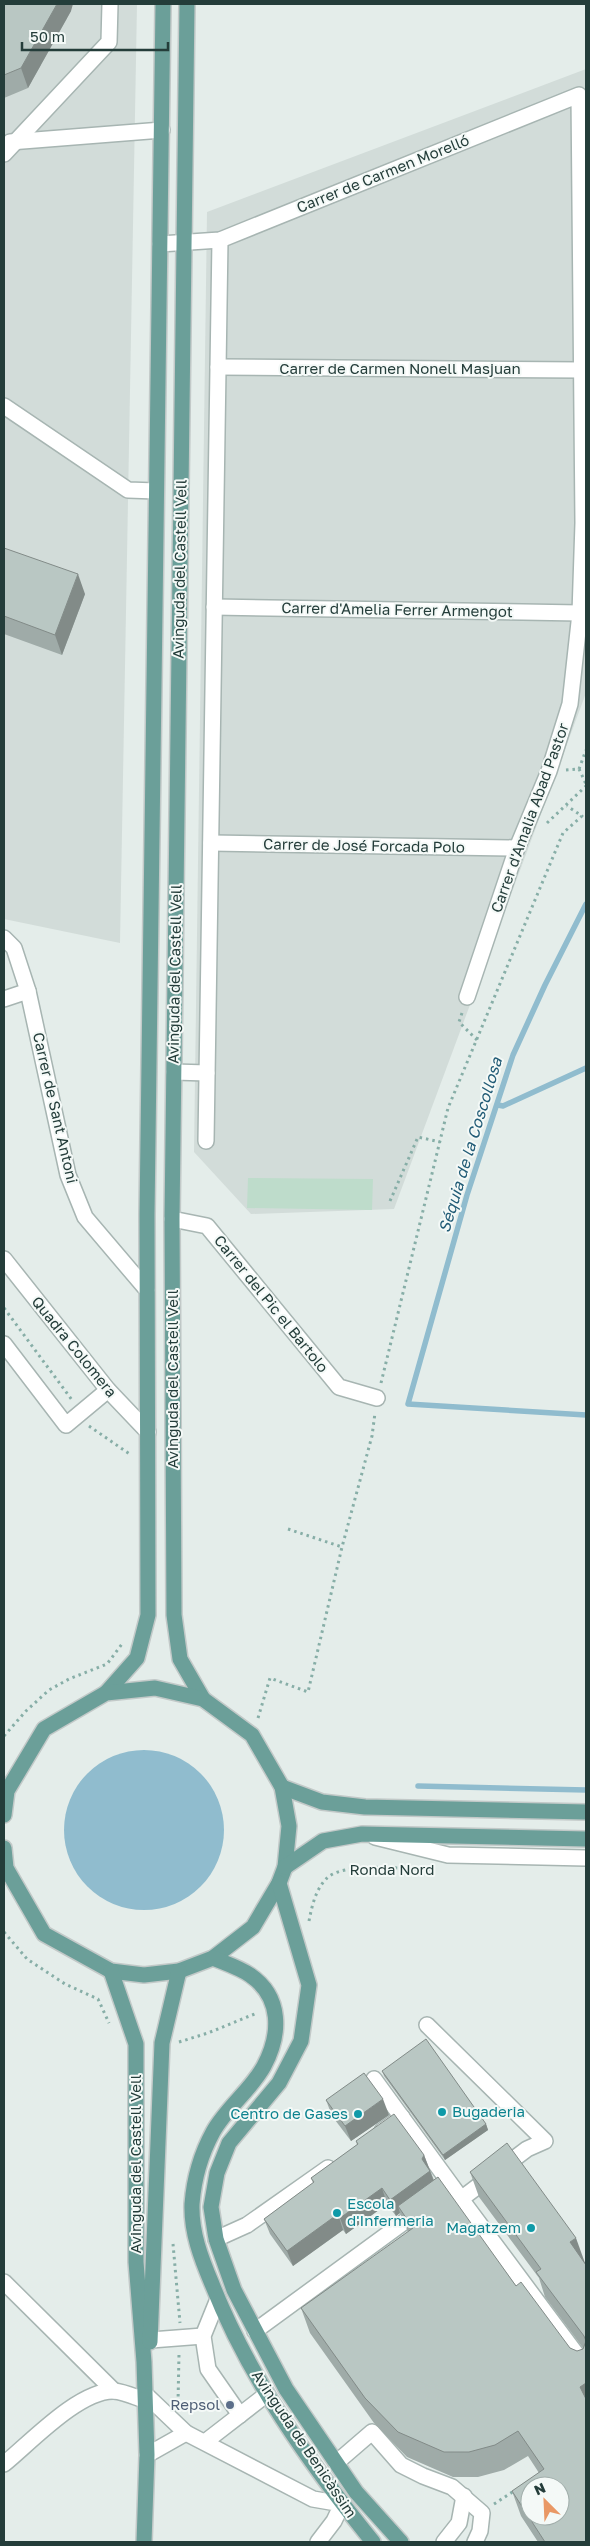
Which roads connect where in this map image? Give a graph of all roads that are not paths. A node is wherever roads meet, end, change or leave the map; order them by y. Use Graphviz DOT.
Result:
graph roads {
  1 [pos="110,4"];
  2 [pos="163,4"];
  3 [pos="187,4"];
  4 [pos="579,95"];
  5 [pos="186,128"];
  6 [pos="162,130"];
  7 [pos="7,146"];
  8 [pos="220,240"];
  9 [pos="184,242"];
  10 [pos="160,244"];
  11 [pos="218,367"];
  12 [pos="581,370"];
  13 [pos="4,406"];
  14 [pos="156,491"];
  15 [pos="214,607"];
  16 [pos="580,613"];
  17 [pos="211,843"];
  18 [pos="518,848"];
  19 [pos="4,938"];
  20 [pos="28,991"];
  21 [pos="467,996"];
  22 [pos="4,998"];
  23 [pos="174,1072"];
  24 [pos="207,1073"];
  25 [pos="206,1141"];
  26 [pos="172,1219"];
  27 [pos="4,1259"];
  28 [pos="147,1290"];
  29 [pos="4,1344"];
  30 [pos="108,1390"];
  31 [pos="377,1398"];
  32 [pos="148,1432"];
  33 [pos="106,1693"];
  34 [pos="203,1699"];
  35 [pos="282,1787"];
  36 [pos="6,1792"];
  37 [pos="586,1812"];
  38 [pos="4,1815"];
  39 [pos="362,1834"];
  40 [pos="586,1840"];
  41 [pos="4,1848"];
  42 [pos="586,1858"];
  43 [pos="5,1867"];
  44 [pos="285,1867"];
  45 [pos="279,1883"];
  46 [pos="213,1958"];
  47 [pos="110,1971"];
  48 [pos="179,1971"];
  49 [pos="427,2025"];
  50 [pos="374,2079"];
  51 [pos="402,2117"];
  52 [pos="370,2139"];
  53 [pos="338,2161"];
  54 [pos="457,2193"];
  55 [pos="216,2239"];
  56 [pos="4,2282"];
  57 [pos="218,2300"];
  58 [pos="255,2331"];
  59 [pos="203,2336"];
  60 [pos="151,2340"];
  61 [pos="144,2362"];
  62 [pos="586,2366"];
  63 [pos="114,2391"];
  64 [pos="267,2394"];
  65 [pos="144,2397"];
  66 [pos="240,2415"];
  67 [pos="186,2433"];
  68 [pos="205,2442"];
  69 [pos="147,2455"];
  70 [pos="336,2463"];
  71 [pos="4,2464"];
  72 [pos="464,2496"];
  73 [pos="342,2504"];
  74 [pos="325,2539"];
  75 [pos="144,2542"];
  76 [pos="373,2542"];
  77 [pos="401,2542"];
  78 [pos="444,2542"];
  79 [pos="475,2542"];
  1 -- 7 [label="street"];
  2 -- 6 [label="main road, Avinguda del Castell Vell"];
  3 -- 5 [label="main road, Avinguda del Castell Vell"];
  4 -- 8 [label="street, Carrer de Carmen Morelló"];
  4 -- 12 [label="street, Carrer d'Amalia Abad Pastor"];
  5 -- 6 [label="main road"];
  5 -- 9 [label="main road, Avinguda del Castell Vell"];
  6 -- 7 [label="street"];
  6 -- 10 [label="main road, Avinguda del Castell Vell"];
  8 -- 9 [label="street, Carrer de Carmen Morelló"];
  8 -- 11 [label="street"];
  9 -- 10 [label="street"];
  9 -- 23 [label="main road, Avinguda del Castell Vell"];
  10 -- 14 [label="main road, Avinguda del Castell Vell"];
  11 -- 12 [label="street, Carrer de Carmen Nonell Masjuan"];
  11 -- 15 [label="street"];
  12 -- 16 [label="street, Carrer d'Amalia Abad Pastor"];
  13 -- 14 [label="street"];
  14 -- 28 [label="main road, Avinguda del Castell Vell"];
  15 -- 16 [label="street, Carrer d'Amelia Ferrer Armengot"];
  15 -- 17 [label="street"];
  16 -- 18 [label="street, Carrer d'Amalia Abad Pastor"];
  17 -- 18 [label="street, Carrer de José Forcada Polo"];
  17 -- 24 [label="street"];
  18 -- 21 [label="street, Carrer d'Amalia Abad Pastor"];
  19 -- 20 [label="street, Carrer de Sant Antoni"];
  20 -- 22 [label="street"];
  20 -- 28 [label="street, Carrer de Sant Antoni"];
  23 -- 24 [label="street"];
  23 -- 26 [label="main road, Avinguda del Castell Vell"];
  24 -- 25 [label="street"];
  26 -- 31 [label="street, Carrer del Pic el Bartolo"];
  26 -- 34 [label="main road, Avinguda del Castell Vell"];
  27 -- 30 [label="street, Quadra Colomera"];
  28 -- 32 [label="main road, Avinguda del Castell Vell"];
  29 -- 30 [label="street"];
  30 -- 32 [label="street, Quadra Colomera"];
  32 -- 33 [label="main road, Avinguda del Castell Vell"];
  33 -- 34 [label="main road"];
  33 -- 36 [label="main road"];
  34 -- 35 [label="main road"];
  35 -- 37 [label="main road"];
  35 -- 44 [label="main road"];
  36 -- 38 [label="main road"];
  39 -- 40 [label="main road, Ronda Nord"];
  39 -- 42 [label="street, Ronda Nord"];
  39 -- 44 [label="main road, Ronda Nord"];
  41 -- 43 [label="main road"];
  43 -- 47 [label="main road"];
  44 -- 45 [label="main road"];
  45 -- 46 [label="main road"];
  45 -- 55 [label="main road, Avinguda de Benicàssim"];
  46 -- 48 [label="main road"];
  46 -- 57 [label="main road, Avinguda de Benicàssim"];
  47 -- 48 [label="main road"];
  47 -- 61 [label="main road, Avinguda del Castell Vell"];
  48 -- 60 [label="main road, Avinguda del Castell Vell"];
  49 -- 54 [label="street"];
  50 -- 51 [label="street"];
  51 -- 52 [label="street"];
  51 -- 54 [label="street"];
  53 -- 55 [label="street"];
  54 -- 58 [label="street"];
  54 -- 62 [label="street"];
  55 -- 58 [label="main road, Avinguda de Benicàssim"];
  56 -- 63 [label="street"];
  57 -- 59 [label="street"];
  57 -- 64 [label="main road, Avinguda de Benicàssim"];
  58 -- 70 [label="main road, Avinguda de Benicàssim"];
  59 -- 60 [label="street"];
  59 -- 66 [label="street"];
  60 -- 61 [label="main road, Avinguda del Castell Vell"];
  61 -- 65 [label="main road, Avinguda del Castell Vell"];
  63 -- 65 [label="street"];
  63 -- 71 [label="street"];
  64 -- 66 [label="street"];
  64 -- 73 [label="main road, Avinguda de Benicàssim"];
  65 -- 67 [label="street"];
  65 -- 69 [label="main road, Avinguda del Castell Vell"];
  66 -- 68 [label="street"];
  67 -- 68 [label="street"];
  67 -- 69 [label="street"];
  68 -- 73 [label="street"];
  69 -- 75 [label="main road, Avinguda del Castell Vell"];
  70 -- 72 [label="street"];
  70 -- 77 [label="main road, Avinguda de Benicàssim"];
  72 -- 78 [label="street"];
  72 -- 79 [label="street"];
  73 -- 74 [label="street"];
  73 -- 76 [label="main road, Avinguda de Benicàssim"];
}
